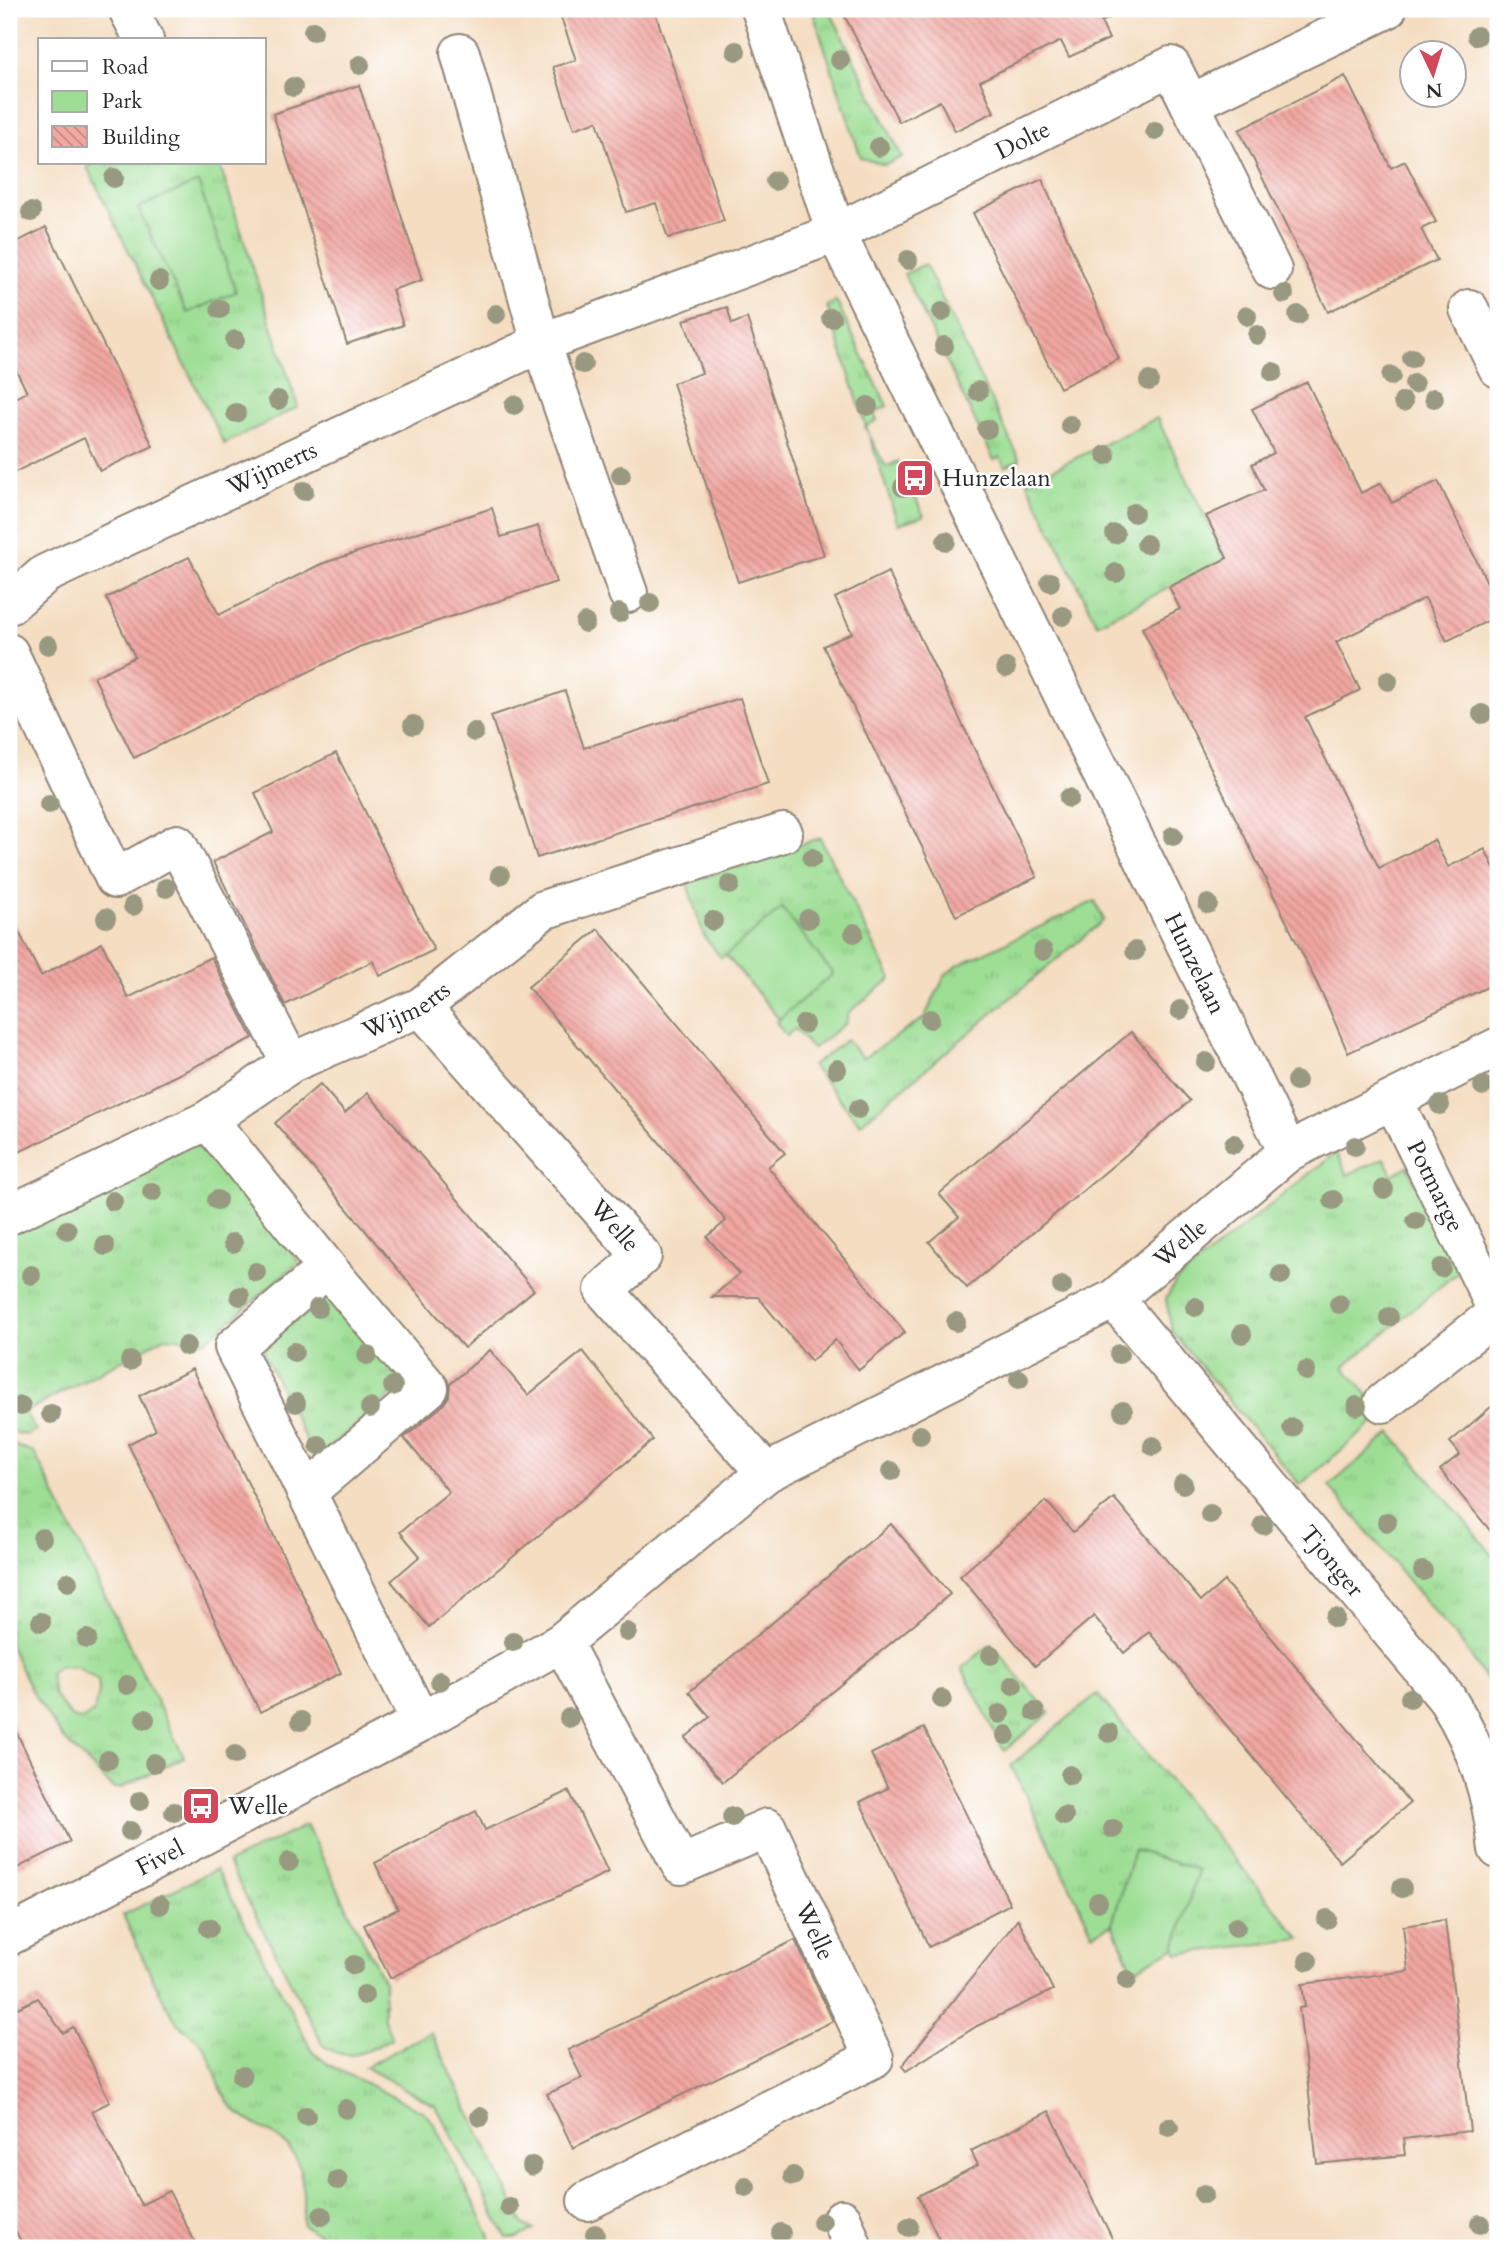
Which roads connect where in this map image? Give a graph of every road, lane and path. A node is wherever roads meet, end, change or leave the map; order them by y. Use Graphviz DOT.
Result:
graph roads {
  1 [pos="128,9"];
  2 [pos="761,9"];
  3 [pos="1387,9"];
  4 [pos="143,38"];
  5 [pos="460,52"];
  6 [pos="1190,104"];
  7 [pos="836,233"];
  8 [pos="1272,270"];
  9 [pos="1469,309"];
  10 [pos="541,343"];
  11 [pos="1498,368"];
  12 [pos="628,593"];
  13 [pos="9,606"];
  14 [pos="9,653"];
  15 [pos="783,833"];
  16 [pos="421,1007"];
  17 [pos="1498,1047"];
  18 [pos="291,1063"];
  19 [pos="1393,1100"];
  20 [pos="208,1120"];
  21 [pos="1288,1152"];
  22 [pos="9,1215"];
  23 [pos="327,1268"];
  24 [pos="1114,1299"];
  25 [pos="1498,1312"];
  26 [pos="1383,1403"];
  27 [pos="766,1474"];
  28 [pos="307,1492"];
  29 [pos="562,1642"];
  30 [pos="421,1722"];
  31 [pos="1498,1849"];
  32 [pos="9,1936"];
  33 [pos="587,2201"];
  1 -- 4 [label="street"];
  2 -- 7 [label="street, Hunzelaan"];
  3 -- 6 [label="street"];
  5 -- 10 [label="street"];
  6 -- 7 [label="street, Dolte"];
  6 -- 8 [label="street, Dolte"];
  7 -- 10 [label="street, Wijmerts"];
  7 -- 21 [label="street, Hunzelaan"];
  9 -- 11 [label="street"];
  10 -- 12 [label="street"];
  10 -- 13 [label="street, Wijmerts"];
  14 -- 18 [label="street"];
  15 -- 16 [label="street, Wijmerts"];
  16 -- 18 [label="street, Wijmerts"];
  16 -- 27 [label="street, Welle"];
  17 -- 19 [label="street"];
  18 -- 20 [label="street, Wijmerts"];
  19 -- 21 [label="street"];
  19 -- 25 [label="street, Potmarge"];
  20 -- 22 [label="street, Wijmerts"];
  20 -- 23 [label="street"];
  21 -- 24 [label="street, Welle"];
  23 -- 28 [label="street"];
  23 -- 28 [label="street"];
  24 -- 27 [label="street, Welle"];
  24 -- 31 [label="street, Tjonger"];
  25 -- 26 [label="street, Potmarge"];
  27 -- 29 [label="street, Welle"];
  28 -- 30 [label="street"];
  29 -- 30 [label="street, Welle"];
  29 -- 33 [label="street, Welle"];
  30 -- 32 [label="street, Fivel"];
}
